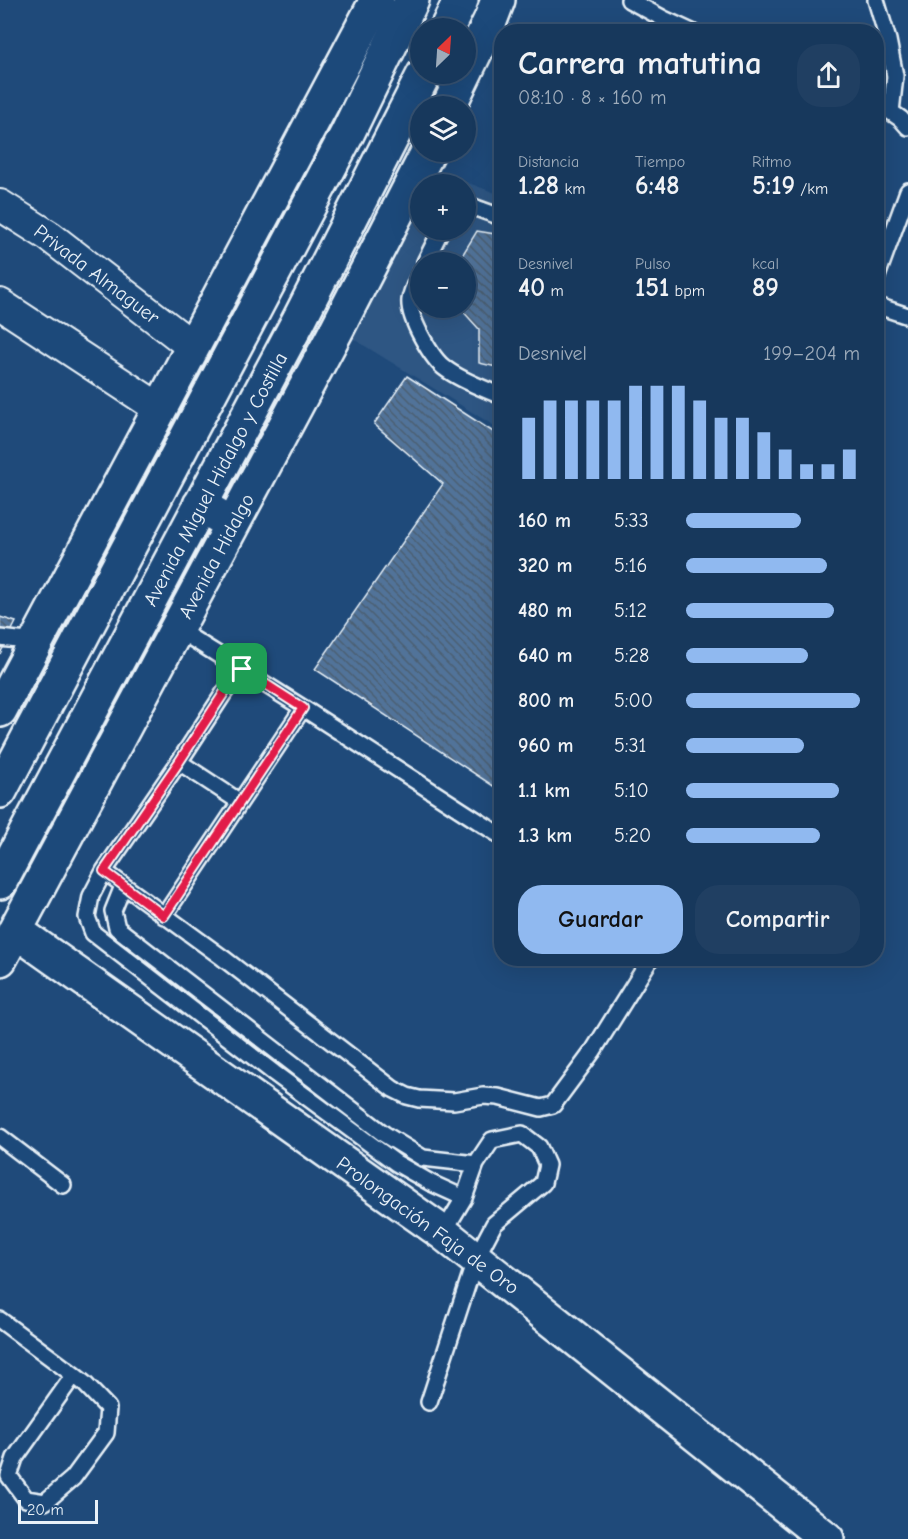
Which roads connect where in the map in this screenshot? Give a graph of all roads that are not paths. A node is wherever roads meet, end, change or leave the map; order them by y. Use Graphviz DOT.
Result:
graph roads {
  1 [pos="377,0"];
  2 [pos="412,0"];
  3 [pos="461,0"];
  4 [pos="498,0"];
  5 [pos="629,0"];
  6 [pos="876,0"];
  7 [pos="452,18"];
  8 [pos="675,24"];
  9 [pos="883,24"];
  10 [pos="884,27"];
  11 [pos="422,84"];
  12 [pos="454,96"];
  13 [pos="884,109"];
  14 [pos="891,112"];
  15 [pos="908,127"];
  16 [pos="417,162"];
  17 [pos="403,175"];
  18 [pos="908,191"];
  19 [pos="0,205"];
  20 [pos="476,208"];
  21 [pos="494,214"];
  22 [pos="884,257"];
  23 [pos="0,304"];
  24 [pos="884,308"];
  25 [pos="908,316"];
  26 [pos="412,318"];
  27 [pos="193,346"];
  28 [pos="494,393"];
  29 [pos="160,409"];
  30 [pos="200,506"];
  31 [pos="232,524"];
  32 [pos="177,629"];
  33 [pos="0,638"];
  34 [pos="36,642"];
  35 [pos="242,669"];
  36 [pos="303,708"];
  37 [pos="0,710"];
  38 [pos="179,762"];
  39 [pos="0,791"];
  40 [pos="240,802"];
  41 [pos="494,831"];
  42 [pos="104,871"];
  43 [pos="0,882"];
  44 [pos="123,886"];
  45 [pos="164,916"];
  46 [pos="15,931"];
  47 [pos="0,960"];
  48 [pos="646,966"];
  49 [pos="0,1137"];
  50 [pos="476,1164"];
  51 [pos="63,1185"];
  52 [pos="464,1198"];
  53 [pos="443,1233"];
  54 [pos="476,1258"];
  55 [pos="0,1320"];
  56 [pos="74,1376"];
  57 [pos="429,1402"];
  58 [pos="826,1539"];
  1 -- 27 [label="street"];
  2 -- 39 [label="street"];
  3 -- 7 [label="street"];
  4 -- 12 [label="street"];
  5 -- 8 [label="lane"];
  6 -- 9 [label="lane"];
  10 -- 14 [label="lane"];
  11 -- 17 [label="street, Avenida Miguel Hidalgo y Costilla"];
  13 -- 14 [label="lane"];
  14 -- 15 [label="lane"];
  16 -- 17 [label="street, Avenida Hidalgo"];
  17 -- 30 [label="street, Avenida Miguel Hidalgo y Costilla"];
  17 -- 31 [label="street, Avenida Hidalgo"];
  18 -- 22 [label="lane"];
  19 -- 27 [label="street, Privada Almaguer"];
  20 -- 21 [label="lane"];
  23 -- 29 [label="street"];
  24 -- 25 [label="lane"];
  26 -- 28 [label="lane"];
  27 -- 29 [label="street"];
  29 -- 34 [label="street"];
  30 -- 31 [label="street"];
  30 -- 43 [label="street, Avenida Miguel Hidalgo y Costilla"];
  31 -- 32 [label="street, Avenida Hidalgo"];
  32 -- 35 [label="lane"];
  32 -- 46 [label="street, Avenida Hidalgo"];
  33 -- 34 [label="lane"];
  34 -- 37 [label="street"];
  35 -- 36 [label="lane"];
  35 -- 38 [label="lane"];
  36 -- 40 [label="lane"];
  36 -- 41 [label="lane"];
  38 -- 40 [label="lane"];
  38 -- 42 [label="lane"];
  40 -- 45 [label="lane"];
  42 -- 44 [label="lane"];
  42 -- 52 [label="lane"];
  44 -- 45 [label="lane"];
  44 -- 50 [label="lane"];
  45 -- 48 [label="lane"];
  46 -- 47 [label="street, Avenida Hidalgo"];
  46 -- 53 [label="street, Prolongación Faja de Oro"];
  49 -- 51 [label="lane"];
  50 -- 52 [label="lane"];
  50 -- 54 [label="lane"];
  52 -- 53 [label="lane"];
  53 -- 54 [label="street, Prolongación Faja de Oro"];
  54 -- 57 [label="lane"];
  54 -- 58 [label="street, Prolongación Faja de Oro"];
  55 -- 56 [label="lane"];
  56 -- 56 [label="lane"];
}
